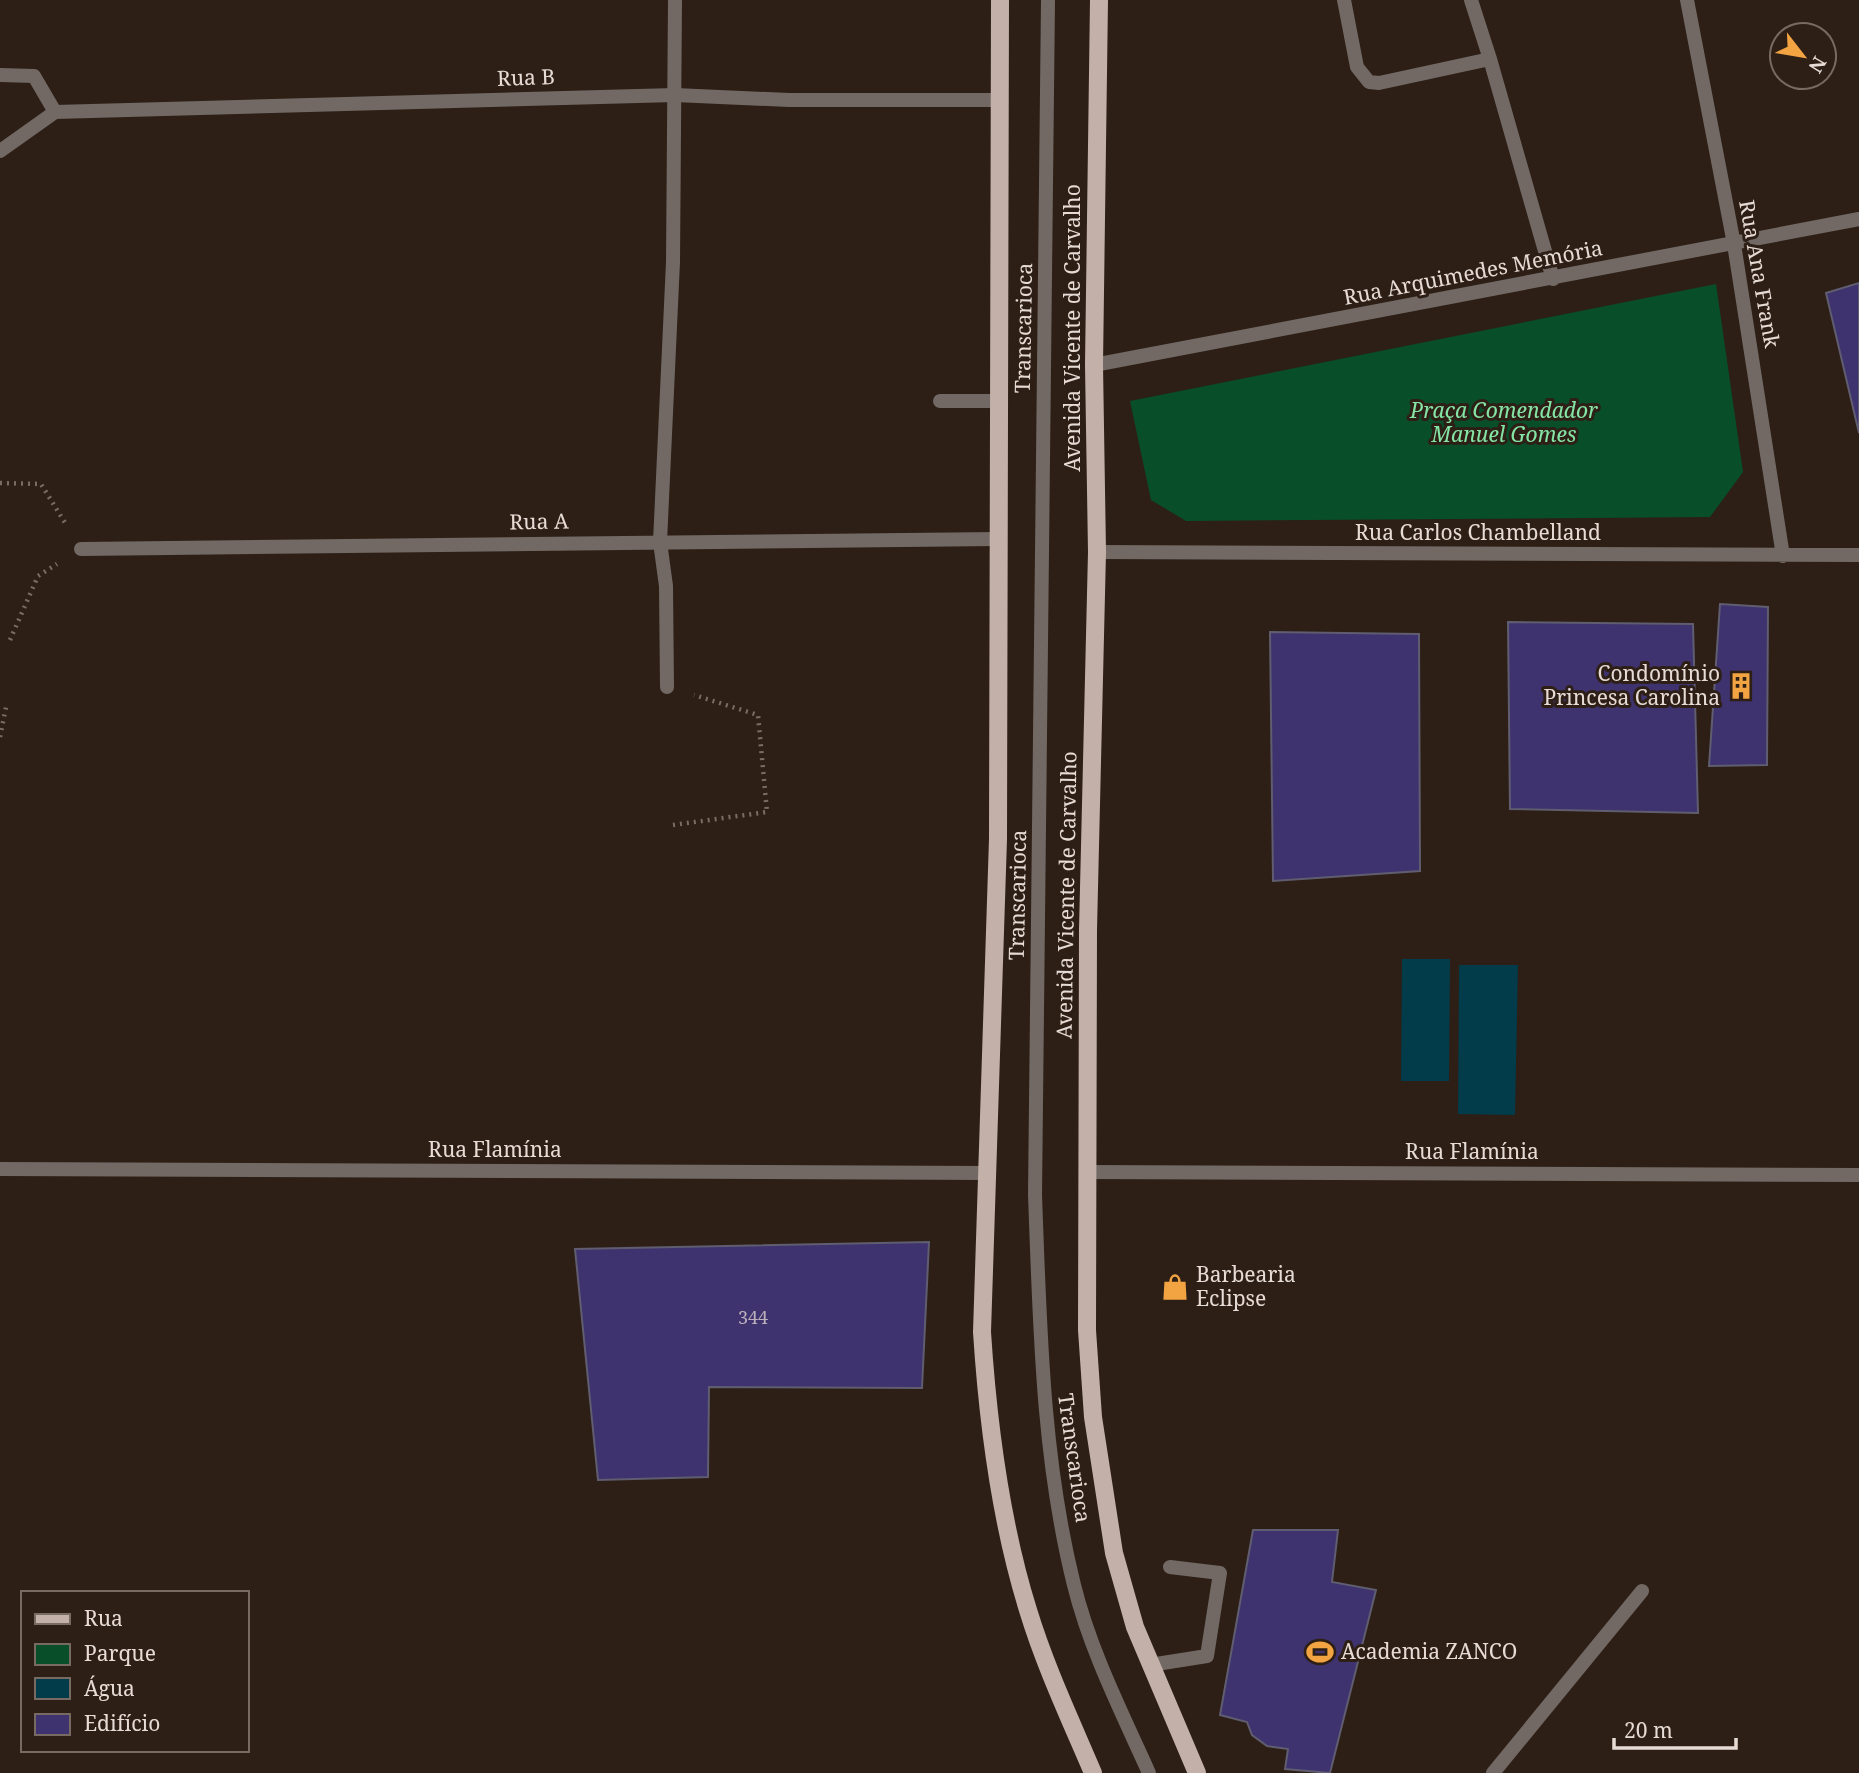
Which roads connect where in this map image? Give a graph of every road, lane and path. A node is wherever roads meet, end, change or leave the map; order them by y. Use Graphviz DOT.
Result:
graph roads {
  1 [pos="675,0"];
  2 [pos="1000,0"];
  3 [pos="1048,0"];
  4 [pos="1099,0"];
  5 [pos="1344,0"];
  6 [pos="1471,0"];
  7 [pos="1687,0"];
  8 [pos="1490,58"];
  9 [pos="0,75"];
  10 [pos="675,95"];
  11 [pos="999,100"];
  12 [pos="55,112"];
  13 [pos="0,151"];
  14 [pos="1859,219"];
  15 [pos="1734,244"];
  16 [pos="1553,279"];
  17 [pos="1094,365"];
  18 [pos="940,401"];
  19 [pos="998,401"];
  20 [pos="0,483"];
  21 [pos="998,538"];
  22 [pos="660,542"];
  23 [pos="81,549"];
  24 [pos="1097,552"];
  25 [pos="1859,555"];
  26 [pos="1783,556"];
  27 [pos="10,640"];
  28 [pos="667,687"];
  29 [pos="6,707"];
  30 [pos="0,737"];
  31 [pos="673,825"];
  32 [pos="0,1169"];
  33 [pos="1086,1172"];
  34 [pos="989,1173"];
  35 [pos="1859,1175"];
  36 [pos="1170,1567"];
  37 [pos="1642,1591"];
  38 [pos="1150,1665"];
  39 [pos="1093,1773"];
  40 [pos="1149,1773"];
  41 [pos="1197,1773"];
  42 [pos="1493,1773"];
  1 -- 10 [label="street"];
  2 -- 11 [label="main road"];
  3 -- 40 [label="street, Transcarioca"];
  4 -- 17 [label="main road, Avenida Vicente de Carvalho"];
  5 -- 8 [label="street"];
  6 -- 8 [label="street"];
  7 -- 15 [label="street, Rua Ana Frank"];
  8 -- 16 [label="street"];
  9 -- 12 [label="street"];
  10 -- 11 [label="street, Rua B"];
  10 -- 12 [label="street, Rua B"];
  10 -- 22 [label="street"];
  11 -- 19 [label="main road"];
  12 -- 13 [label="street"];
  14 -- 15 [label="street, Rua Arquimedes Memória"];
  15 -- 16 [label="street, Rua Arquimedes Memória"];
  15 -- 26 [label="street, Rua Ana Frank"];
  16 -- 17 [label="street, Rua Arquimedes Memória"];
  17 -- 24 [label="main road, Avenida Vicente de Carvalho"];
  18 -- 19 [label="street"];
  19 -- 21 [label="main road"];
  20 -- 23 [label="path"];
  21 -- 22 [label="street, Rua A"];
  21 -- 34 [label="main road"];
  22 -- 23 [label="street, Rua A"];
  22 -- 28 [label="street"];
  23 -- 27 [label="path"];
  24 -- 26 [label="street, Rua Carlos Chambelland"];
  24 -- 33 [label="main road, Avenida Vicente de Carvalho"];
  25 -- 26 [label="street, Rua Carlos Chambelland"];
  28 -- 31 [label="path"];
  29 -- 30 [label="path"];
  32 -- 34 [label="street, Rua Flamínia"];
  33 -- 35 [label="street, Rua Flamínia"];
  33 -- 38 [label="main road, Avenida Vicente de Carvalho"];
  34 -- 39 [label="main road"];
  36 -- 38 [label="street"];
  37 -- 42 [label="street"];
  38 -- 41 [label="main road, Avenida Vicente de Carvalho"];
}
